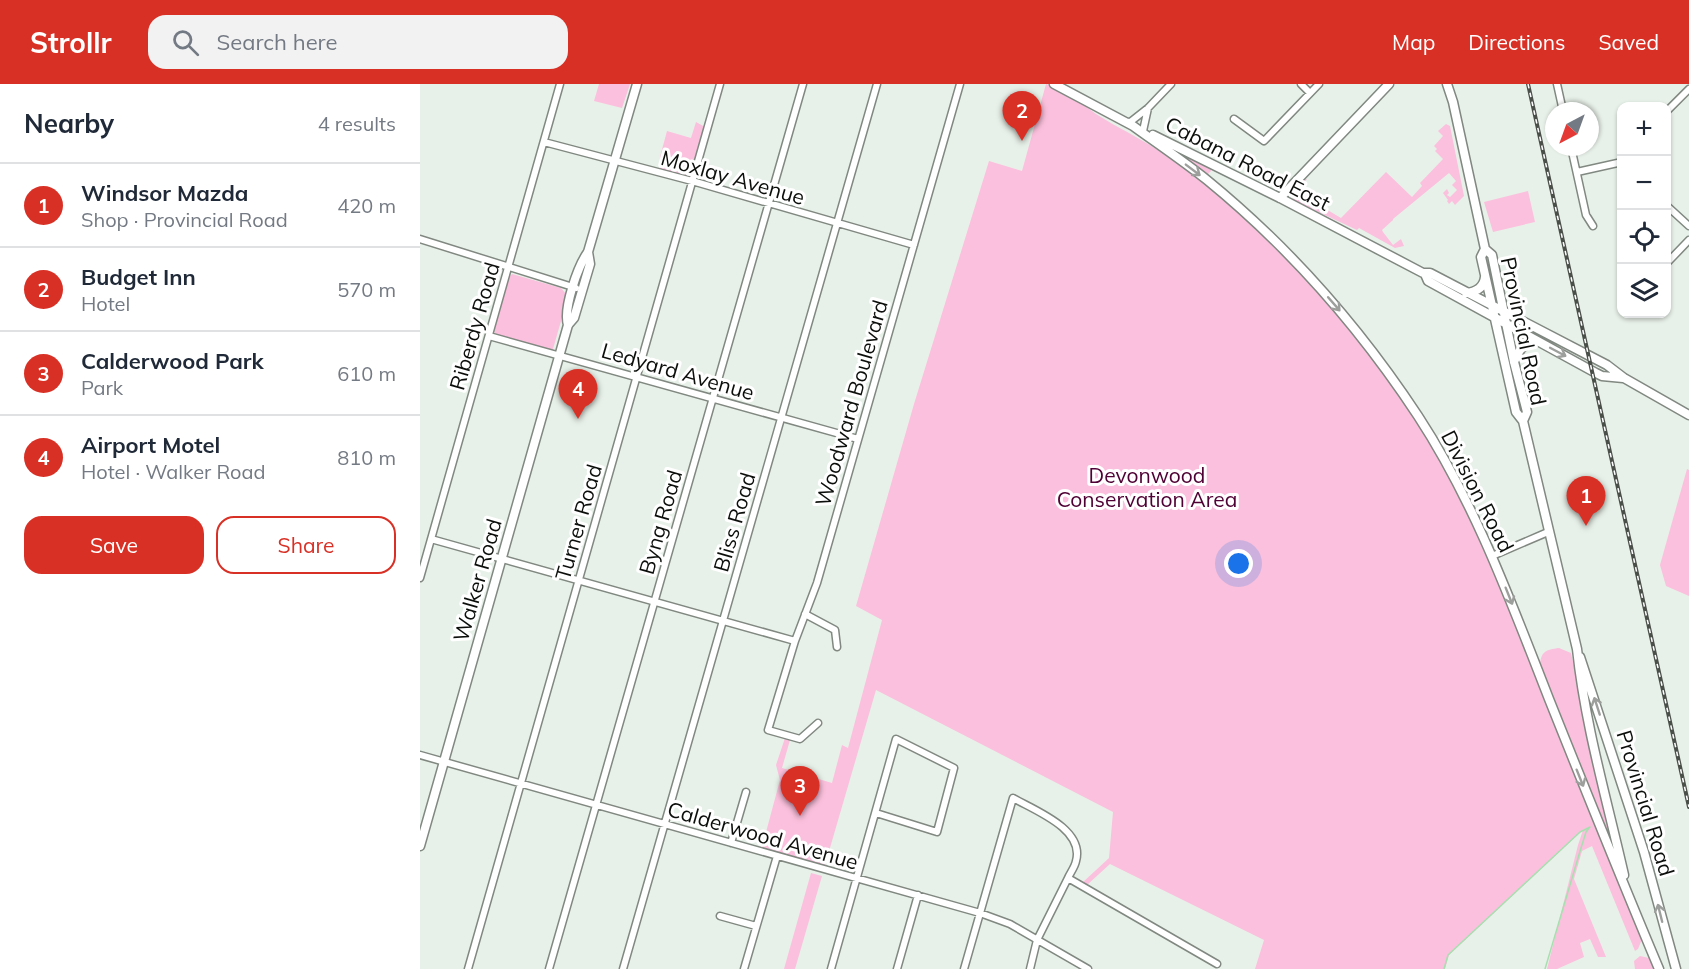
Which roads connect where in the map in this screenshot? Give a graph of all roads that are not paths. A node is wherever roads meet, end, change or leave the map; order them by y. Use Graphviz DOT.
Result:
graph roads {
  1 [pos="560,84"];
  2 [pos="637,84"];
  3 [pos="720,84"];
  4 [pos="803,84"];
  5 [pos="877,84"];
  6 [pos="960,84"];
  7 [pos="1171,84"];
  8 [pos="1301,84"];
  9 [pos="1319,84"];
  10 [pos="1389,84"];
  11 [pos="1447,84"];
  12 [pos="1452,84"];
  13 [pos="1557,84"];
  14 [pos="1059,85"];
  15 [pos="1689,89"];
  16 [pos="1310,93"];
  17 [pos="1453,102"];
  18 [pos="1561,102"];
  19 [pos="1671,107"];
  20 [pos="1148,108"];
  21 [pos="1234,119"];
  22 [pos="1129,123"];
  23 [pos="1143,130"];
  24 [pos="544,142"];
  25 [pos="1573,156"];
  26 [pos="615,161"];
  27 [pos="1617,164"];
  28 [pos="1577,172"];
  29 [pos="692,181"];
  30 [pos="1280,198"];
  31 [pos="769,203"];
  32 [pos="1671,210"];
  33 [pos="837,223"];
  34 [pos="1593,226"];
  35 [pos="1689,226"];
  36 [pos="420,239"];
  37 [pos="1689,240"];
  38 [pos="914,245"];
  39 [pos="1485,249"];
  40 [pos="1671,259"];
  41 [pos="508,268"];
  42 [pos="1425,274"];
  43 [pos="1485,276"];
  44 [pos="578,288"];
  45 [pos="1466,293"];
  46 [pos="1491,306"];
  47 [pos="1503,313"];
  48 [pos="1493,317"];
  49 [pos="1506,325"];
  50 [pos="489,336"];
  51 [pos="1537,341"];
  52 [pos="559,356"];
  53 [pos="1514,362"];
  54 [pos="636,377"];
  55 [pos="1624,378"];
  56 [pos="713,398"];
  57 [pos="1689,415"];
  58 [pos="781,418"];
  59 [pos="1523,421"];
  60 [pos="858,439"];
  61 [pos="1548,532"];
  62 [pos="431,539"];
  63 [pos="1492,556"];
  64 [pos="502,558"];
  65 [pos="420,578"];
  66 [pos="578,580"];
  67 [pos="654,602"];
  68 [pos="805,614"];
  69 [pos="723,621"];
  70 [pos="795,641"];
  71 [pos="837,647"];
  72 [pos="1576,649"];
  73 [pos="1589,722"];
  74 [pos="818,723"];
  75 [pos="1606,735"];
  76 [pos="420,755"];
  77 [pos="444,762"];
  78 [pos="521,783"];
  79 [pos="746,792"];
  80 [pos="596,804"];
  81 [pos="876,813"];
  82 [pos="664,824"];
  83 [pos="731,843"];
  84 [pos="420,846"];
  85 [pos="777,855"];
  86 [pos="857,878"];
  87 [pos="1068,878"];
  88 [pos="918,896"];
  89 [pos="1629,898"];
  90 [pos="980,913"];
  91 [pos="720,916"];
  92 [pos="756,926"];
  93 [pos="1037,939"];
  94 [pos="1217,964"];
  95 [pos="468,969"];
  96 [pos="549,969"];
  97 [pos="623,969"];
  98 [pos="744,969"];
  99 [pos="831,969"];
  100 [pos="897,969"];
  101 [pos="964,969"];
  102 [pos="1030,969"];
  103 [pos="1088,969"];
  104 [pos="1659,969"];
  105 [pos="1676,969"];
  1 -- 24 [label="street, Riberdy Road"];
  2 -- 26 [label="main road, Walker Road"];
  3 -- 29 [label="street, Turner Road"];
  4 -- 31 [label="street, Byng Road"];
  5 -- 33 [label="street, Bliss Road"];
  6 -- 38 [label="street, Woodward Boulevard"];
  7 -- 20 [label="street"];
  8 -- 16 [label="street"];
  9 -- 16 [label="street"];
  10 -- 30 [label="main road"];
  11 -- 17 [label="main road, Provincial Road"];
  12 -- 17 [label="main road, Provincial Road"];
  13 -- 18 [label="street"];
  14 -- 22 [label="main road, Cabana Road East"];
  15 -- 19 [label="street"];
  16 -- 21 [label="street"];
  17 -- 39 [label="main road, Provincial Road"];
  20 -- 22 [label="street"];
  20 -- 23 [label="street"];
  22 -- 23 [label="main road, Cabana Road East"];
  22 -- 63 [label="main road, Division Road, one-way"];
  23 -- 30 [label="main road, Cabana Road East"];
  24 -- 26 [label="street, Moxlay Avenue"];
  24 -- 41 [label="street, Riberdy Road"];
  25 -- 28 [label="street"];
  26 -- 29 [label="street, Moxlay Avenue"];
  26 -- 44 [label="main road, Walker Road"];
  27 -- 28 [label="street"];
  28 -- 34 [label="street"];
  29 -- 31 [label="street, Moxlay Avenue"];
  29 -- 54 [label="street, Turner Road"];
  30 -- 42 [label="main road, Cabana Road East"];
  31 -- 33 [label="street, Moxlay Avenue"];
  31 -- 56 [label="street, Byng Road"];
  32 -- 35 [label="street"];
  33 -- 38 [label="street, Moxlay Avenue"];
  33 -- 58 [label="street, Bliss Road"];
  36 -- 41 [label="street"];
  37 -- 40 [label="street"];
  38 -- 60 [label="street, Woodward Boulevard"];
  39 -- 43 [label="main road, Provincial Road"];
  39 -- 47 [label="main road, Provincial Road"];
  41 -- 44 [label="street"];
  41 -- 50 [label="street, Riberdy Road"];
  42 -- 45 [label="main road, Cabana Road East"];
  42 -- 48 [label="main road, Cabana Road East"];
  43 -- 45 [label="main road"];
  43 -- 46 [label="main road, Provincial Road"];
  44 -- 52 [label="main road, Walker Road"];
  45 -- 46 [label="main road, Cabana Road East"];
  46 -- 47 [label="main road, Cabana Road East"];
  46 -- 48 [label="main road, Provincial Road"];
  47 -- 49 [label="main road, Provincial Road"];
  47 -- 55 [label="main road, Cabana Road East"];
  48 -- 49 [label="main road, Cabana Road East"];
  48 -- 59 [label="main road, Provincial Road"];
  49 -- 51 [label="main road, Cabana Road East"];
  49 -- 53 [label="main road, Provincial Road"];
  50 -- 52 [label="street, Ledyard Avenue"];
  50 -- 62 [label="street, Riberdy Road"];
  51 -- 53 [label="main road"];
  51 -- 55 [label="main road, Cabana Road East, one-way"];
  52 -- 54 [label="street, Ledyard Avenue"];
  52 -- 64 [label="main road, Walker Road"];
  53 -- 59 [label="main road, Provincial Road"];
  54 -- 56 [label="street, Ledyard Avenue"];
  54 -- 66 [label="street, Turner Road"];
  55 -- 57 [label="main road, Cabana Road East"];
  56 -- 58 [label="street, Ledyard Avenue"];
  56 -- 67 [label="street, Byng Road"];
  58 -- 60 [label="street, Ledyard Avenue"];
  58 -- 69 [label="street, Bliss Road"];
  59 -- 61 [label="main road, Provincial Road"];
  60 -- 68 [label="street, Woodward Boulevard"];
  61 -- 63 [label="street"];
  61 -- 72 [label="main road, Provincial Road"];
  62 -- 64 [label="street"];
  62 -- 65 [label="street, Riberdy Road"];
  63 -- 89 [label="main road, Division Road, one-way"];
  64 -- 66 [label="street"];
  64 -- 77 [label="main road, Walker Road"];
  66 -- 67 [label="street"];
  66 -- 78 [label="street, Turner Road"];
  67 -- 69 [label="street"];
  67 -- 80 [label="street, Byng Road"];
  68 -- 70 [label="street, Woodward Boulevard"];
  68 -- 71 [label="street"];
  69 -- 70 [label="street"];
  69 -- 82 [label="street, Bliss Road"];
  70 -- 74 [label="street, Woodward Boulevard"];
  72 -- 73 [label="main road, Provincial Road"];
  75 -- 72 [label="main road, Provincial Road, one-way"];
  73 -- 75 [label="main road"];
  73 -- 89 [label="main road, Provincial Road"];
  105 -- 75 [label="main road, Provincial Road, one-way"];
  76 -- 77 [label="street, Calderwood Avenue"];
  77 -- 78 [label="street, Calderwood Avenue"];
  77 -- 84 [label="main road, Walker Road"];
  78 -- 80 [label="street, Calderwood Avenue"];
  78 -- 95 [label="street, Turner Road"];
  79 -- 83 [label="street"];
  80 -- 82 [label="street, Calderwood Avenue"];
  80 -- 96 [label="street, Byng Road"];
  81 -- 81 [label="street"];
  81 -- 86 [label="street"];
  82 -- 83 [label="street, Calderwood Avenue"];
  82 -- 97 [label="street, Bliss Road"];
  83 -- 85 [label="street, Calderwood Avenue"];
  85 -- 86 [label="street, Calderwood Avenue"];
  85 -- 92 [label="street"];
  86 -- 88 [label="street, Calderwood Avenue"];
  86 -- 99 [label="street"];
  87 -- 90 [label="street"];
  87 -- 93 [label="street"];
  87 -- 94 [label="street"];
  88 -- 90 [label="street, Calderwood Avenue"];
  88 -- 100 [label="street"];
  89 -- 104 [label="main road, Division Road"];
  90 -- 93 [label="street, Calderwood Avenue"];
  90 -- 101 [label="street"];
  91 -- 92 [label="street"];
  92 -- 98 [label="street"];
  93 -- 102 [label="street"];
  93 -- 103 [label="street, Calderwood Avenue"];
}
